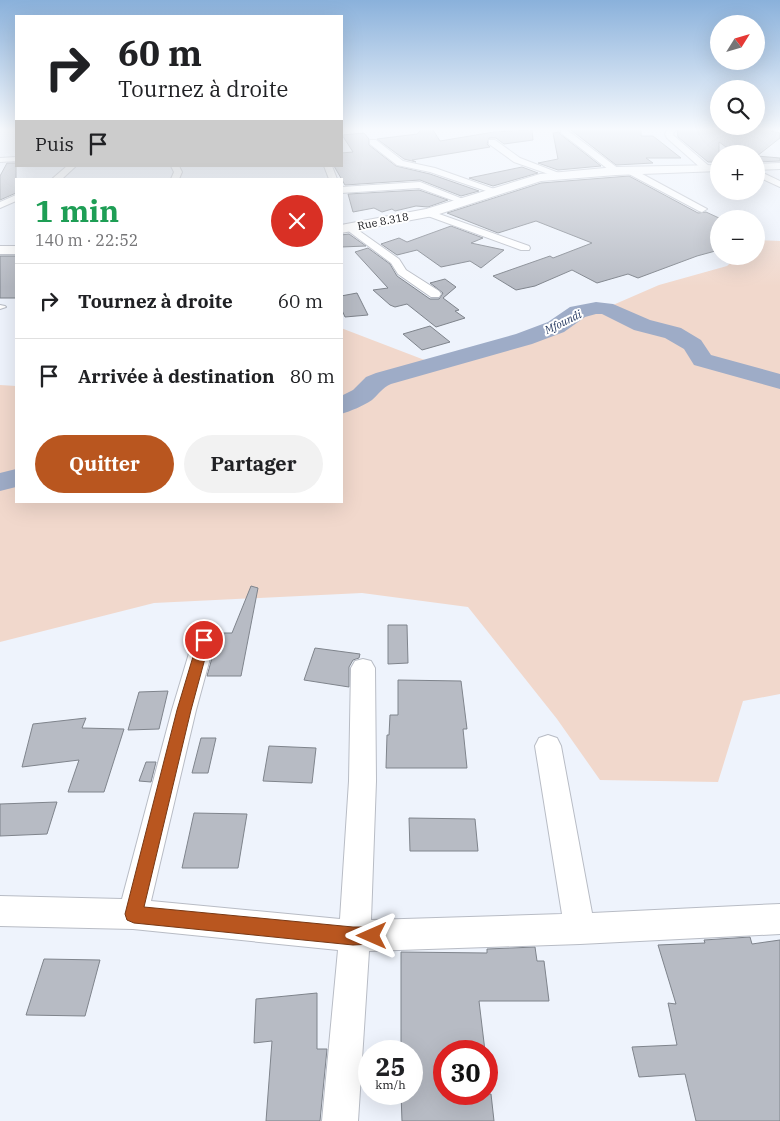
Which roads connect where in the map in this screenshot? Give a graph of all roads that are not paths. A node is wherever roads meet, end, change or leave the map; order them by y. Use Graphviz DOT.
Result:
graph roads {
  1 [pos="469,182"];
  2 [pos="523,182"];
  3 [pos="651,182"];
  4 [pos="343,191"];
  5 [pos="495,191"];
  6 [pos="15,198"];
  7 [pos="463,202"];
  8 [pos="0,206"];
  9 [pos="702,209"];
  10 [pos="428,213"];
  11 [pos="346,228"];
  12 [pos="525,248"];
  13 [pos="0,250"];
  14 [pos="15,250"];
  15 [pos="435,294"];
  16 [pos="204,640"];
  17 [pos="363,668"];
  18 [pos="548,746"];
  19 [pos="0,911"];
  20 [pos="134,914"];
  21 [pos="780,919"];
  22 [pos="580,929"];
  23 [pos="353,936"];
  24 [pos="340,1121"];
  1 -- 5 [label="street"];
  2 -- 5 [label="main road, Rue 8.318"];
  3 -- 9 [label="street"];
  4 -- 7 [label="street"];
  5 -- 7 [label="main road, Rue 8.318"];
  6 -- 8 [label="street"];
  7 -- 10 [label="main road, Rue 8.318"];
  10 -- 11 [label="main road, Rue 8.318"];
  10 -- 12 [label="street"];
  11 -- 15 [label="street"];
  13 -- 14 [label="main road"];
  16 -- 20 [label="street"];
  17 -- 23 [label="street"];
  18 -- 22 [label="street"];
  19 -- 20 [label="street"];
  20 -- 23 [label="street"];
  21 -- 22 [label="street"];
  22 -- 23 [label="street"];
  23 -- 24 [label="street"];
}
